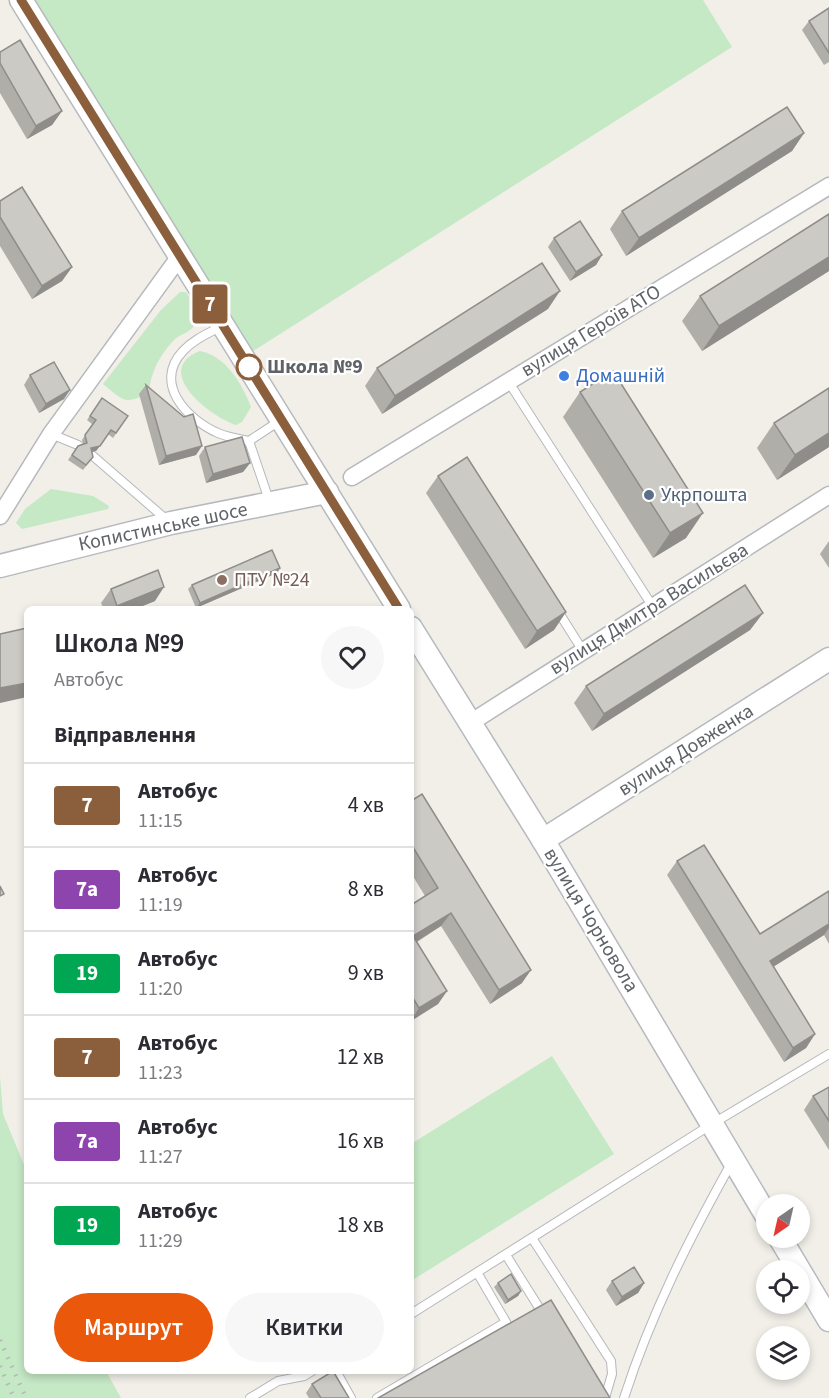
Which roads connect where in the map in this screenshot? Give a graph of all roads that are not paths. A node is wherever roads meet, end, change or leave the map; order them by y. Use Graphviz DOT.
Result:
graph roads {
  1 [pos="21,0"];
  2 [pos="829,186"];
  3 [pos="180,256"];
  4 [pos="224,326"];
  5 [pos="508,381"];
  6 [pos="282,420"];
  7 [pos="51,434"];
  8 [pos="249,441"];
  9 [pos="78,445"];
  10 [pos="93,456"];
  11 [pos="352,477"];
  12 [pos="327,492"];
  13 [pos="829,495"];
  14 [pos="270,504"];
  15 [pos="0,516"];
  16 [pos="171,523"];
  17 [pos="0,566"];
  18 [pos="552,603"];
  19 [pos="397,606"];
  20 [pos="652,607"];
  21 [pos="414,633"];
  22 [pos="583,651"];
  23 [pos="829,659"];
  24 [pos="470,723"];
  25 [pos="543,840"];
  26 [pos="829,1054"];
  27 [pos="712,1124"];
  28 [pos="733,1159"];
  29 [pos="756,1198"];
  30 [pos="532,1238"];
  31 [pos="786,1248"];
  32 [pos="506,1255"];
  33 [pos="478,1274"];
  34 [pos="414,1312"];
  35 [pos="829,1320"];
  36 [pos="548,1322"];
  37 [pos="307,1374"];
  38 [pos="338,1374"];
  39 [pos="250,1398"];
  40 [pos="351,1398"];
  41 [pos="377,1398"];
  42 [pos="606,1398"];
  43 [pos="624,1398"];
  1 -- 3 [label="street"];
  2 -- 5 [label="street, вулиця Героїв АТО"];
  3 -- 4 [label="street"];
  3 -- 7 [label="street"];
  4 -- 6 [label="street"];
  4 -- 8 [label="lane"];
  5 -- 11 [label="street, вулиця Героїв АТО"];
  5 -- 20 [label="lane"];
  6 -- 8 [label="lane"];
  6 -- 12 [label="street"];
  7 -- 9 [label="lane"];
  7 -- 15 [label="street"];
  8 -- 14 [label="lane"];
  10 -- 16 [label="lane"];
  12 -- 14 [label="street, Копистинське шосе"];
  12 -- 19 [label="street"];
  13 -- 20 [label="street, вулиця Дмитра Васильєва"];
  14 -- 16 [label="street, Копистинське шосе"];
  16 -- 17 [label="street, Копистинське шосе"];
  18 -- 22 [label="lane"];
  20 -- 22 [label="street, вулиця Дмитра Васильєва"];
  21 -- 24 [label="street, вулиця Чорновола"];
  22 -- 24 [label="street, вулиця Дмитра Васильєва"];
  23 -- 25 [label="street, вулиця Довженка"];
  24 -- 25 [label="street, вулиця Чорновола"];
  25 -- 27 [label="street, вулиця Чорновола"];
  26 -- 27 [label="lane"];
  27 -- 28 [label="street, вулиця Чорновола"];
  27 -- 30 [label="lane"];
  28 -- 29 [label="street, вулиця Чорновола"];
  28 -- 43 [label="lane"];
  30 -- 32 [label="lane"];
  30 -- 42 [label="lane"];
  31 -- 35 [label="street"];
  32 -- 33 [label="lane"];
  32 -- 36 [label="lane"];
  33 -- 34 [label="lane"];
  33 -- 41 [label="lane"];
  37 -- 39 [label="lane"];
  38 -- 40 [label="lane"];
}
